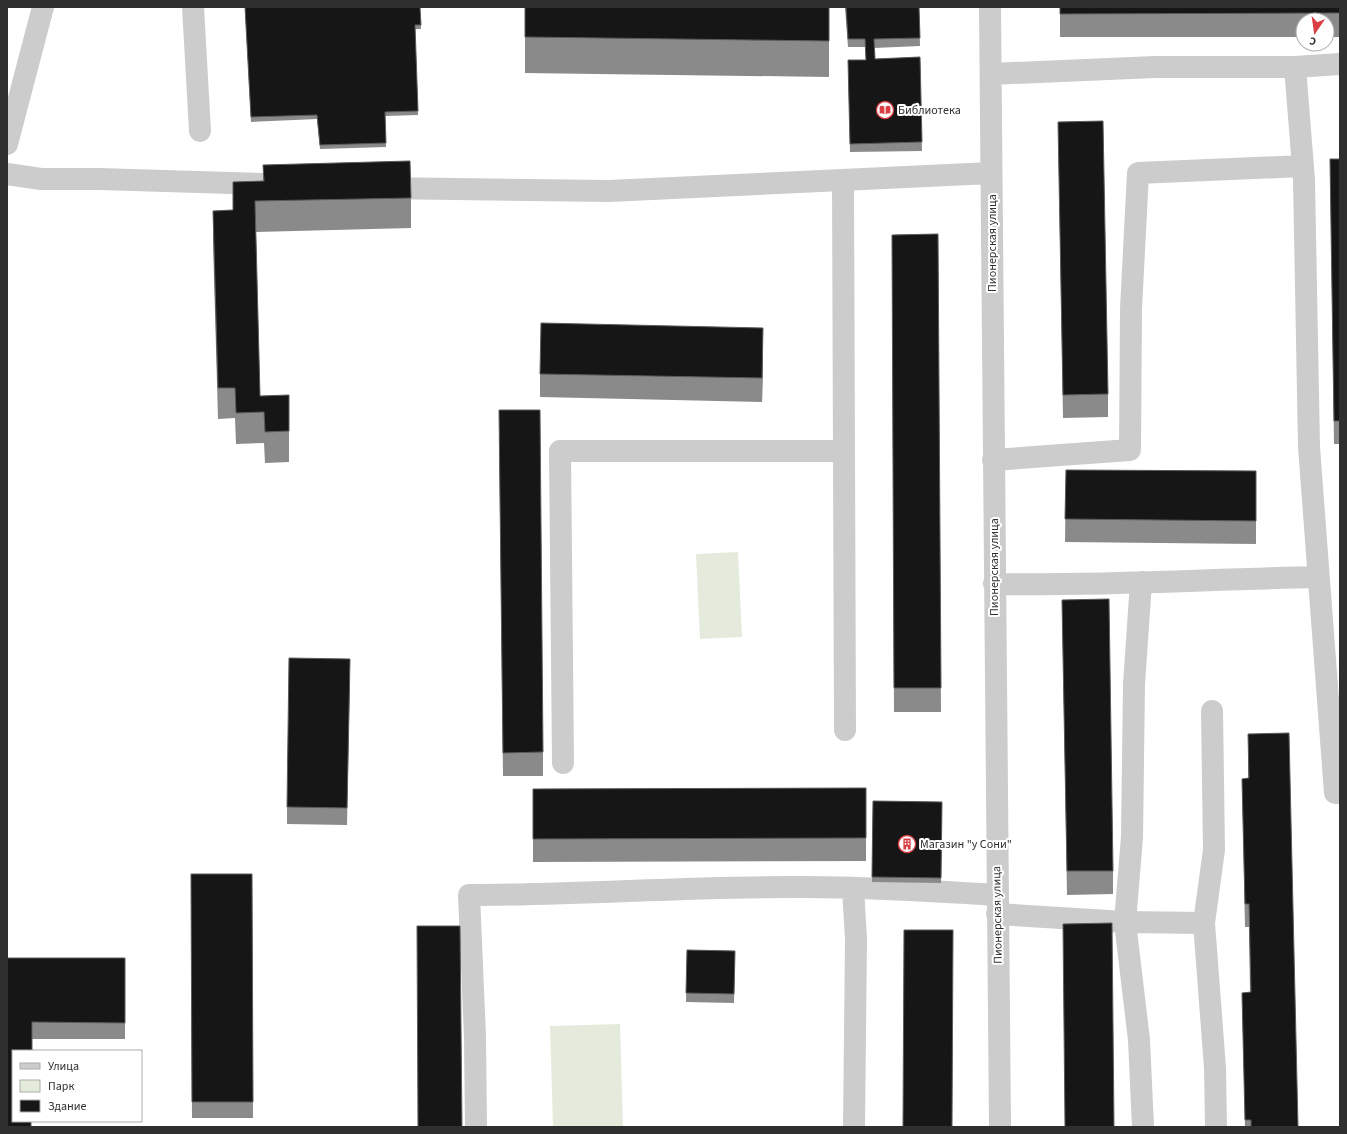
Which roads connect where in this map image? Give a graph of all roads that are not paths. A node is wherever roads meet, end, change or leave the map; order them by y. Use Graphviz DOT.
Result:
graph roads {
  1 [pos="43,7"];
  2 [pos="193,7"];
  3 [pos="990,7"];
  4 [pos="1340,64"];
  5 [pos="1295,67"];
  6 [pos="991,74"];
  7 [pos="200,131"];
  8 [pos="7,144"];
  9 [pos="1303,166"];
  10 [pos="991,173"];
  11 [pos="7,174"];
  12 [pos="843,181"];
  13 [pos="286,185"];
  14 [pos="363,187"];
  15 [pos="844,451"];
  16 [pos="993,460"];
  17 [pos="1318,577"];
  18 [pos="1141,582"];
  19 [pos="994,584"];
  20 [pos="1332,665"];
  21 [pos="1212,711"];
  22 [pos="845,730"];
  23 [pos="563,763"];
  24 [pos="1340,793"];
  25 [pos="853,888"];
  26 [pos="997,905"];
  27 [pos="1126,922"];
  28 [pos="1204,923"];
  29 [pos="476,1127"];
  30 [pos="854,1127"];
  31 [pos="1000,1127"];
  32 [pos="1143,1127"];
  33 [pos="1216,1127"];
  1 -- 8 [label="street"];
  2 -- 7 [label="street"];
  3 -- 6 [label="street, Пионерская улица"];
  4 -- 5 [label="street"];
  5 -- 6 [label="street"];
  5 -- 9 [label="street"];
  6 -- 10 [label="street, Пионерская улица"];
  9 -- 16 [label="street"];
  9 -- 17 [label="street"];
  10 -- 12 [label="street"];
  10 -- 16 [label="street, Пионерская улица"];
  11 -- 13 [label="street"];
  12 -- 14 [label="street"];
  12 -- 15 [label="street"];
  15 -- 22 [label="street"];
  15 -- 23 [label="street"];
  16 -- 19 [label="street, Пионерская улица"];
  17 -- 18 [label="street"];
  17 -- 20 [label="street"];
  18 -- 19 [label="street"];
  18 -- 27 [label="street"];
  19 -- 26 [label="street, Пионерская улица"];
  20 -- 24 [label="street"];
  21 -- 28 [label="street"];
  25 -- 26 [label="street"];
  25 -- 29 [label="street"];
  25 -- 30 [label="street"];
  26 -- 27 [label="street"];
  26 -- 31 [label="street, Пионерская улица"];
  27 -- 28 [label="street"];
  27 -- 32 [label="street"];
  28 -- 33 [label="street"];
}
